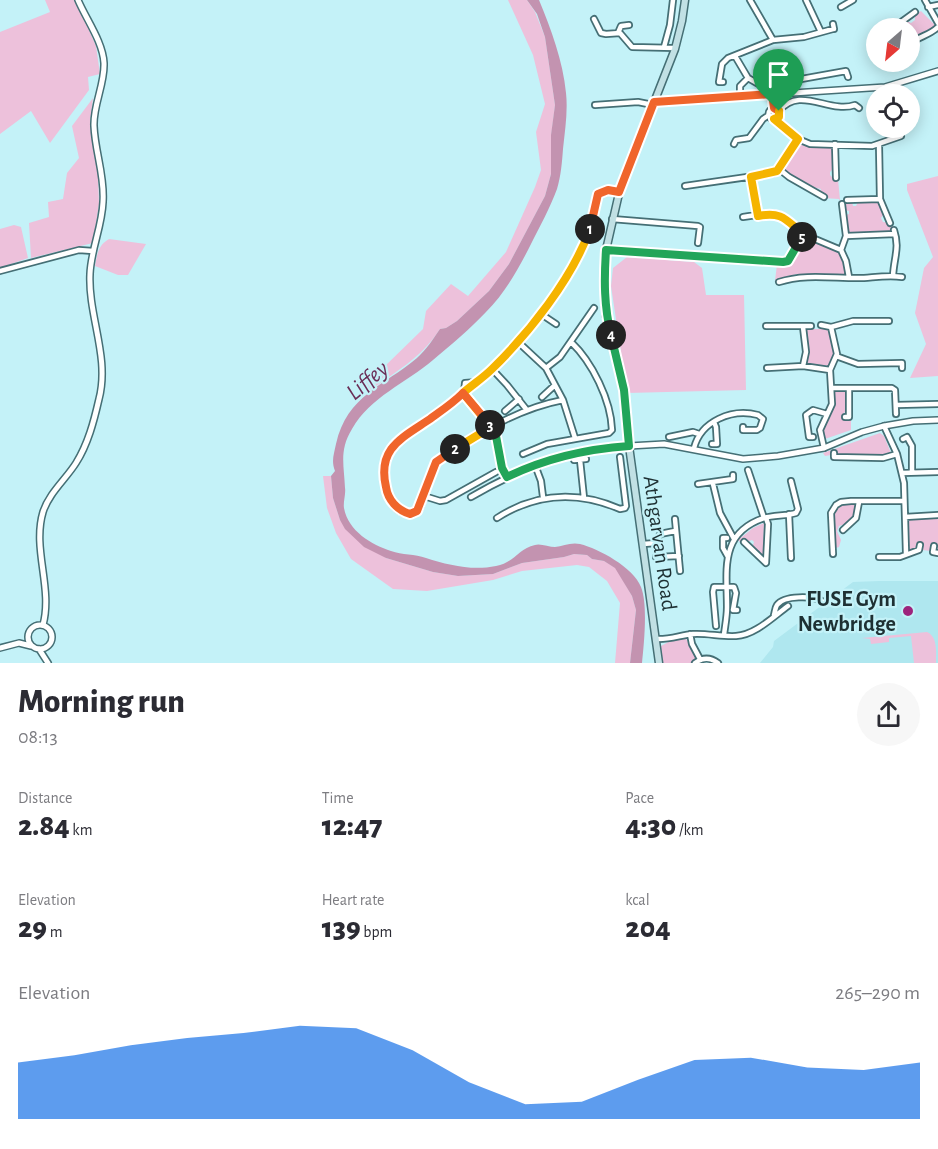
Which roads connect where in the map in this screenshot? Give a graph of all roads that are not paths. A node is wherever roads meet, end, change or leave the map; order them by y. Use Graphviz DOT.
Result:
graph roads {
  1 [pos="78,0"];
  2 [pos="673,0"];
  3 [pos="685,0"];
  4 [pos="750,0"];
  5 [pos="806,0"];
  6 [pos="854,0"];
  7 [pos="925,0"];
  8 [pos="842,5"];
  9 [pos="938,5"];
  10 [pos="928,7"];
  11 [pos="915,12"];
  12 [pos="911,18"];
  13 [pos="594,19"];
  14 [pos="833,24"];
  15 [pos="629,25"];
  16 [pos="938,25"];
  17 [pos="820,32"];
  18 [pos="618,33"];
  19 [pos="920,37"];
  20 [pos="773,40"];
  21 [pos="664,46"];
  22 [pos="675,48"];
  23 [pos="735,56"];
  24 [pos="938,71"];
  25 [pos="848,77"];
  26 [pos="748,78"];
  27 [pos="723,82"];
  28 [pos="772,94"];
  29 [pos="740,96"];
  30 [pos="654,104"];
  31 [pos="857,104"];
  32 [pos="595,105"];
  33 [pos="774,108"];
  34 [pos="779,111"];
  35 [pos="769,115"];
  36 [pos="774,119"];
  37 [pos="896,138"];
  38 [pos="734,139"];
  39 [pos="798,139"];
  40 [pos="835,144"];
  41 [pos="879,145"];
  42 [pos="779,170"];
  43 [pos="834,175"];
  44 [pos="751,177"];
  45 [pos="685,186"];
  46 [pos="619,192"];
  47 [pos="824,197"];
  48 [pos="880,199"];
  49 [pos="847,200"];
  50 [pos="843,204"];
  51 [pos="758,216"];
  52 [pos="743,217"];
  53 [pos="612,219"];
  54 [pos="882,220"];
  55 [pos="803,234"];
  56 [pos="846,236"];
  57 [pos="698,243"];
  58 [pos="606,250"];
  59 [pos="841,250"];
  60 [pos="93,251"];
  61 [pos="0,271"];
  62 [pos="893,276"];
  63 [pos="849,277"];
  64 [pos="902,277"];
  65 [pos="779,282"];
  66 [pos="594,308"];
  67 [pos="541,314"];
  68 [pos="889,321"];
  69 [pos="556,324"];
  70 [pos="820,325"];
  71 [pos="766,326"];
  72 [pos="812,326"];
  73 [pos="803,327"];
  74 [pos="831,327"];
  75 [pos="517,341"];
  76 [pos="571,342"];
  77 [pos="836,356"];
  78 [pos="803,366"];
  79 [pos="546,368"];
  80 [pos="766,368"];
  81 [pos="492,369"];
  82 [pos="902,369"];
  83 [pos="830,370"];
  84 [pos="555,385"];
  85 [pos="831,388"];
  86 [pos="849,388"];
  87 [pos="463,393"];
  88 [pos="542,397"];
  89 [pos="519,399"];
  90 [pos="563,400"];
  91 [pos="938,404"];
  92 [pos="896,405"];
  93 [pos="526,409"];
  94 [pos="505,411"];
  95 [pos="827,414"];
  96 [pos="896,414"];
  97 [pos="845,417"];
  98 [pos="938,420"];
  99 [pos="714,422"];
  100 [pos="884,426"];
  101 [pos="491,427"];
  102 [pos="743,427"];
  103 [pos="699,434"];
  104 [pos="669,436"];
  105 [pos="813,436"];
  106 [pos="575,438"];
  107 [pos="903,439"];
  108 [pos="712,444"];
  109 [pos="629,446"];
  110 [pos="694,448"];
  111 [pos="824,448"];
  112 [pos="834,453"];
  113 [pos="523,454"];
  114 [pos="897,454"];
  115 [pos="620,457"];
  116 [pos="580,460"];
  117 [pos="535,465"];
  118 [pos="748,470"];
  119 [pos="496,472"];
  120 [pos="912,472"];
  121 [pos="938,472"];
  122 [pos="902,473"];
  123 [pos="733,476"];
  124 [pos="507,477"];
  125 [pos="791,481"];
  126 [pos="698,484"];
  127 [pos="713,484"];
  128 [pos="424,496"];
  129 [pos="471,497"];
  130 [pos="543,497"];
  131 [pos="584,498"];
  132 [pos="904,501"];
  133 [pos="859,502"];
  134 [pos="789,514"];
  135 [pos="938,515"];
  136 [pos="905,517"];
  137 [pos="501,518"];
  138 [pos="765,518"];
  139 [pos="675,519"];
  140 [pos="843,530"];
  141 [pos="675,531"];
  142 [pos="727,538"];
  143 [pos="734,539"];
  144 [pos="748,543"];
  145 [pos="643,544"];
  146 [pos="920,545"];
  147 [pos="934,546"];
  148 [pos="906,553"];
  149 [pos="938,553"];
  150 [pos="833,554"];
  151 [pos="658,556"];
  152 [pos="679,556"];
  153 [pos="728,557"];
  154 [pos="879,557"];
  155 [pos="791,558"];
  156 [pos="680,571"];
  157 [pos="726,587"];
  158 [pos="822,601"];
  159 [pos="788,606"];
  160 [pos="737,610"];
  161 [pos="773,618"];
  162 [pos="43,625"];
  163 [pos="716,626"];
  164 [pos="690,634"];
  165 [pos="723,635"];
  166 [pos="28,636"];
  167 [pos="656,639"];
  168 [pos="20,643"];
  169 [pos="31,646"];
  170 [pos="47,647"];
  171 [pos="0,648"];
  172 [pos="39,649"];
  173 [pos="700,659"];
  174 [pos="48,663"];
  175 [pos="659,663"];
  176 [pos="695,663"];
  177 [pos="718,663"];
  1 -- 60 [label="street"];
  2 -- 21 [label="street"];
  3 -- 22 [label="main road, Athgarvan Road"];
  4 -- 20 [label="street"];
  5 -- 17 [label="street"];
  6 -- 8 [label="street"];
  7 -- 10 [label="street"];
  9 -- 10 [label="street"];
  10 -- 16 [label="street"];
  11 -- 12 [label="street"];
  13 -- 18 [label="street"];
  14 -- 17 [label="street"];
  15 -- 18 [label="street"];
  16 -- 19 [label="street"];
  17 -- 20 [label="street"];
  18 -- 21 [label="street"];
  20 -- 23 [label="street"];
  21 -- 22 [label="street"];
  22 -- 30 [label="main road, Athgarvan Road"];
  23 -- 26 [label="street"];
  23 -- 27 [label="street"];
  24 -- 28 [label="street"];
  25 -- 26 [label="street"];
  26 -- 29 [label="street"];
  28 -- 29 [label="street"];
  28 -- 33 [label="street"];
  29 -- 30 [label="street"];
  30 -- 32 [label="street"];
  30 -- 46 [label="main road, Athgarvan Road"];
  31 -- 34 [label="street"];
  33 -- 34 [label="street"];
  33 -- 35 [label="street"];
  34 -- 36 [label="street"];
  35 -- 36 [label="street"];
  35 -- 38 [label="street"];
  36 -- 39 [label="street"];
  37 -- 41 [label="street"];
  39 -- 40 [label="street"];
  39 -- 42 [label="street"];
  40 -- 41 [label="street"];
  40 -- 43 [label="street"];
  41 -- 48 [label="street"];
  42 -- 44 [label="street"];
  42 -- 47 [label="street"];
  44 -- 45 [label="street"];
  44 -- 51 [label="street"];
  46 -- 53 [label="main road, Athgarvan Road"];
  46 -- 67 [label="street"];
  48 -- 49 [label="street"];
  48 -- 54 [label="street"];
  50 -- 56 [label="street"];
  51 -- 52 [label="street"];
  51 -- 55 [label="street"];
  53 -- 57 [label="street"];
  53 -- 58 [label="main road, Athgarvan Road"];
  55 -- 58 [label="street"];
  55 -- 59 [label="street"];
  56 -- 59 [label="street"];
  56 -- 62 [label="street"];
  58 -- 109 [label="main road, Athgarvan Road"];
  59 -- 63 [label="street"];
  60 -- 61 [label="street"];
  60 -- 162 [label="street"];
  62 -- 63 [label="street"];
  62 -- 64 [label="street"];
  63 -- 65 [label="street"];
  66 -- 76 [label="street"];
  67 -- 69 [label="street"];
  67 -- 75 [label="street"];
  68 -- 74 [label="street"];
  70 -- 74 [label="street"];
  71 -- 73 [label="street"];
  72 -- 73 [label="street"];
  73 -- 78 [label="street"];
  74 -- 77 [label="street"];
  75 -- 79 [label="street"];
  75 -- 81 [label="street"];
  76 -- 79 [label="street"];
  76 -- 106 [label="street"];
  77 -- 82 [label="street"];
  77 -- 83 [label="street"];
  78 -- 80 [label="street"];
  78 -- 83 [label="street"];
  79 -- 84 [label="street"];
  81 -- 87 [label="street"];
  81 -- 89 [label="street"];
  83 -- 85 [label="street"];
  84 -- 88 [label="street"];
  84 -- 90 [label="street"];
  85 -- 86 [label="street"];
  85 -- 95 [label="street"];
  86 -- 92 [label="street"];
  86 -- 97 [label="street"];
  87 -- 101 [label="street"];
  87 -- 128 [label="street"];
  89 -- 93 [label="street"];
  89 -- 94 [label="street"];
  90 -- 93 [label="street"];
  90 -- 106 [label="street"];
  91 -- 92 [label="street"];
  92 -- 96 [label="street"];
  93 -- 101 [label="street"];
  95 -- 105 [label="street"];
  95 -- 111 [label="street"];
  98 -- 100 [label="street"];
  99 -- 102 [label="street"];
  99 -- 103 [label="street"];
  99 -- 108 [label="street"];
  100 -- 111 [label="street"];
  100 -- 114 [label="street"];
  101 -- 124 [label="street"];
  101 -- 128 [label="street"];
  103 -- 104 [label="street"];
  103 -- 110 [label="street"];
  106 -- 113 [label="street"];
  107 -- 120 [label="street"];
  109 -- 110 [label="street"];
  109 -- 117 [label="street"];
  109 -- 145 [label="main road, Athgarvan Road"];
  110 -- 111 [label="street"];
  112 -- 114 [label="street"];
  114 -- 122 [label="street"];
  115 -- 131 [label="street"];
  116 -- 131 [label="street"];
  117 -- 124 [label="street"];
  117 -- 130 [label="street"];
  118 -- 138 [label="street"];
  119 -- 128 [label="street"];
  120 -- 121 [label="street"];
  120 -- 122 [label="street"];
  122 -- 132 [label="street"];
  123 -- 127 [label="street"];
  124 -- 129 [label="street"];
  125 -- 134 [label="street"];
  126 -- 127 [label="street"];
  127 -- 143 [label="street"];
  130 -- 131 [label="street"];
  130 -- 137 [label="street"];
  132 -- 133 [label="street"];
  132 -- 136 [label="street"];
  133 -- 140 [label="street"];
  133 -- 150 [label="street"];
  134 -- 138 [label="street"];
  134 -- 155 [label="street"];
  135 -- 136 [label="street"];
  136 -- 148 [label="street"];
  138 -- 143 [label="street"];
  138 -- 144 [label="street"];
  139 -- 141 [label="street"];
  141 -- 145 [label="street"];
  141 -- 152 [label="street"];
  142 -- 153 [label="street"];
  143 -- 153 [label="street"];
  145 -- 167 [label="main road, Athgarvan Road"];
  146 -- 148 [label="street"];
  147 -- 149 [label="street"];
  148 -- 154 [label="street"];
  151 -- 152 [label="street"];
  152 -- 156 [label="street"];
  153 -- 157 [label="street"];
  157 -- 160 [label="street"];
  157 -- 163 [label="street"];
  157 -- 165 [label="street"];
  158 -- 161 [label="street"];
  159 -- 161 [label="street"];
  161 -- 165 [label="street"];
  162 -- 166 [label="street"];
  162 -- 170 [label="street"];
  164 -- 165 [label="street"];
  164 -- 167 [label="street"];
  164 -- 173 [label="street"];
  166 -- 168 [label="street"];
  166 -- 169 [label="street"];
  167 -- 175 [label="main road, Athgarvan Road"];
  168 -- 169 [label="street"];
  168 -- 171 [label="street"];
  169 -- 172 [label="street"];
  170 -- 172 [label="street"];
  170 -- 174 [label="street"];
  172 -- 174 [label="street"];
  173 -- 176 [label="street"];
  173 -- 177 [label="street"];
}
